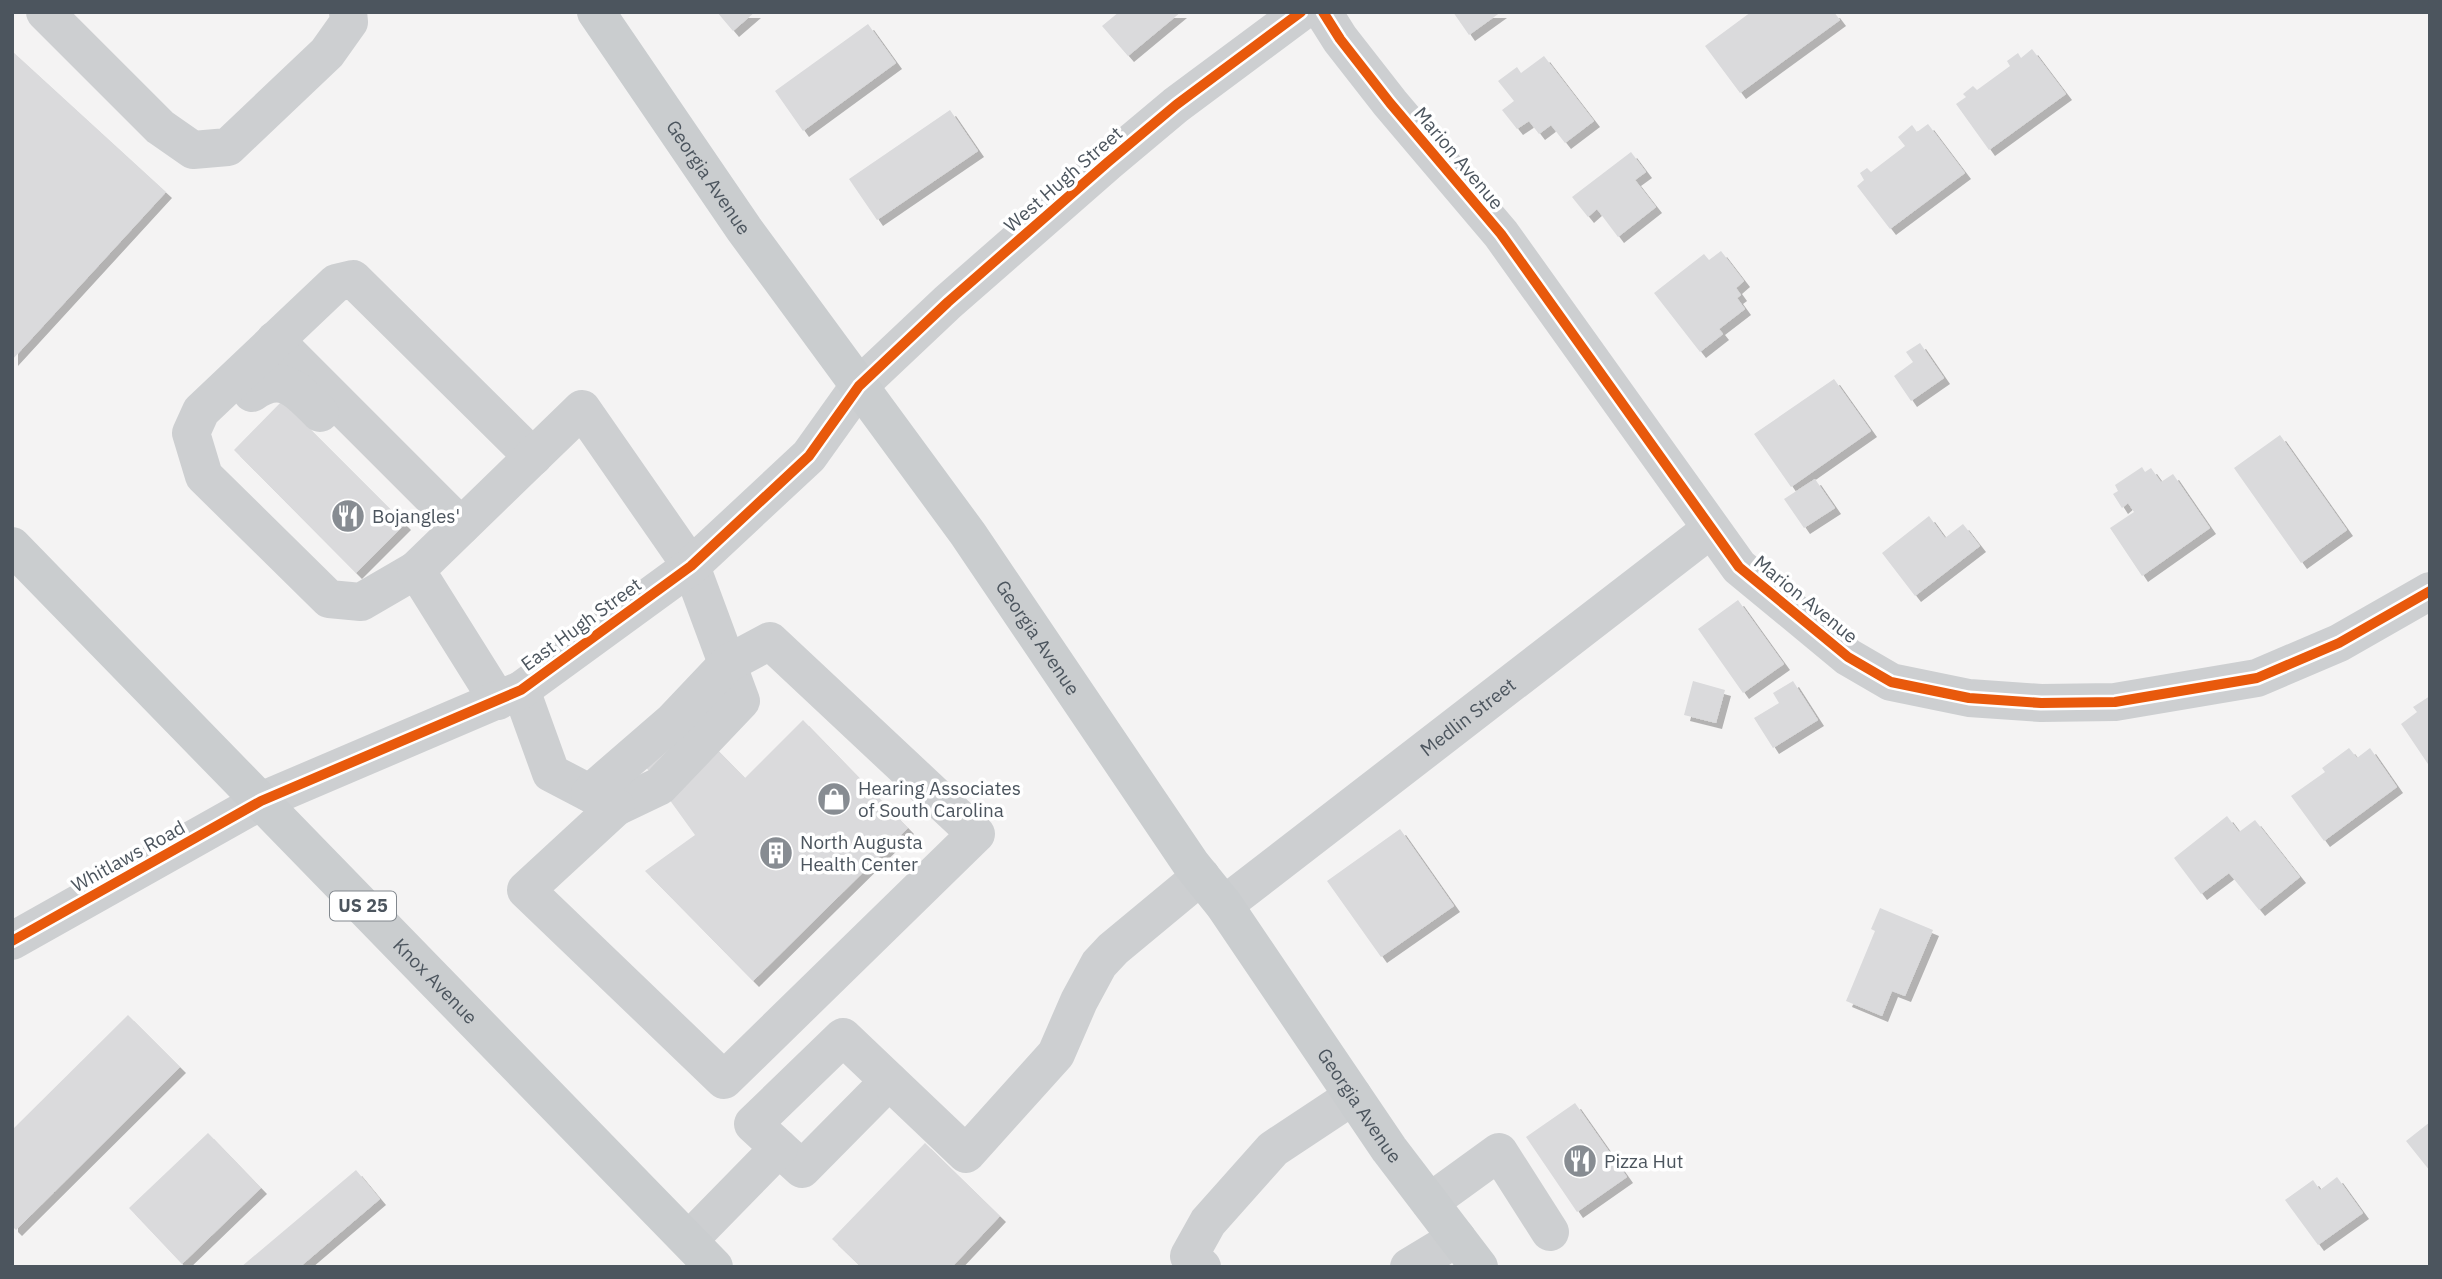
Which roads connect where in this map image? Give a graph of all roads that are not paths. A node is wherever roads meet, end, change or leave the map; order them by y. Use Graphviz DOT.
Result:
graph roads {
  1 [pos="45,12"];
  2 [pos="348,12"];
  3 [pos="596,12"];
  4 [pos="1301,12"];
  5 [pos="1324,12"];
  6 [pos="275,340"];
  7 [pos="859,386"];
  8 [pos="533,457"];
  9 [pos="451,517"];
  10 [pos="1712,529"];
  11 [pos="12,546"];
  12 [pos="691,566"];
  13 [pos="416,570"];
  14 [pos="2430,591"];
  15 [pos="361,602"];
  16 [pos="727,664"];
  17 [pos="509,695"];
  18 [pos="603,800"];
  19 [pos="261,801"];
  20 [pos="1212,891"];
  21 [pos="12,941"];
  22 [pos="889,1081"];
  23 [pos="1353,1096"];
  24 [pos="779,1149"];
  25 [pos="1430,1202"];
  26 [pos="1550,1232"];
  27 [pos="1468,1252"];
  28 [pos="702,1254"];
  29 [pos="1202,1267"];
  30 [pos="1409,1267"];
  1 -- 2 [label="street"];
  3 -- 7 [label="main road, Georgia Avenue"];
  4 -- 7 [label="street, West Hugh Street"];
  5 -- 10 [label="street, Marion Avenue"];
  6 -- 8 [label="street"];
  6 -- 9 [label="street"];
  6 -- 15 [label="street"];
  7 -- 12 [label="street, East Hugh Street"];
  7 -- 20 [label="main road, Georgia Avenue"];
  8 -- 9 [label="street"];
  8 -- 12 [label="street"];
  9 -- 13 [label="street"];
  9 -- 15 [label="street"];
  10 -- 14 [label="street, Marion Avenue"];
  10 -- 20 [label="street, Medlin Street"];
  11 -- 19 [label="main road, Knox Avenue / US 25"];
  12 -- 16 [label="street"];
  12 -- 17 [label="street, East Hugh Street"];
  13 -- 15 [label="street"];
  13 -- 17 [label="street"];
  16 -- 18 [label="street"];
  16 -- 18 [label="street"];
  17 -- 18 [label="street"];
  17 -- 19 [label="street, East Hugh Street"];
  19 -- 21 [label="street, Whitlaws Road"];
  19 -- 28 [label="main road, Knox Avenue / US 25"];
  20 -- 22 [label="street, Medlin Street"];
  20 -- 23 [label="main road, Georgia Avenue"];
  22 -- 24 [label="street"];
  22 -- 24 [label="street"];
  23 -- 25 [label="main road, Georgia Avenue"];
  23 -- 29 [label="street"];
  24 -- 28 [label="street"];
  25 -- 26 [label="street"];
  25 -- 27 [label="main road, Georgia Avenue"];
  27 -- 30 [label="street"];
}
